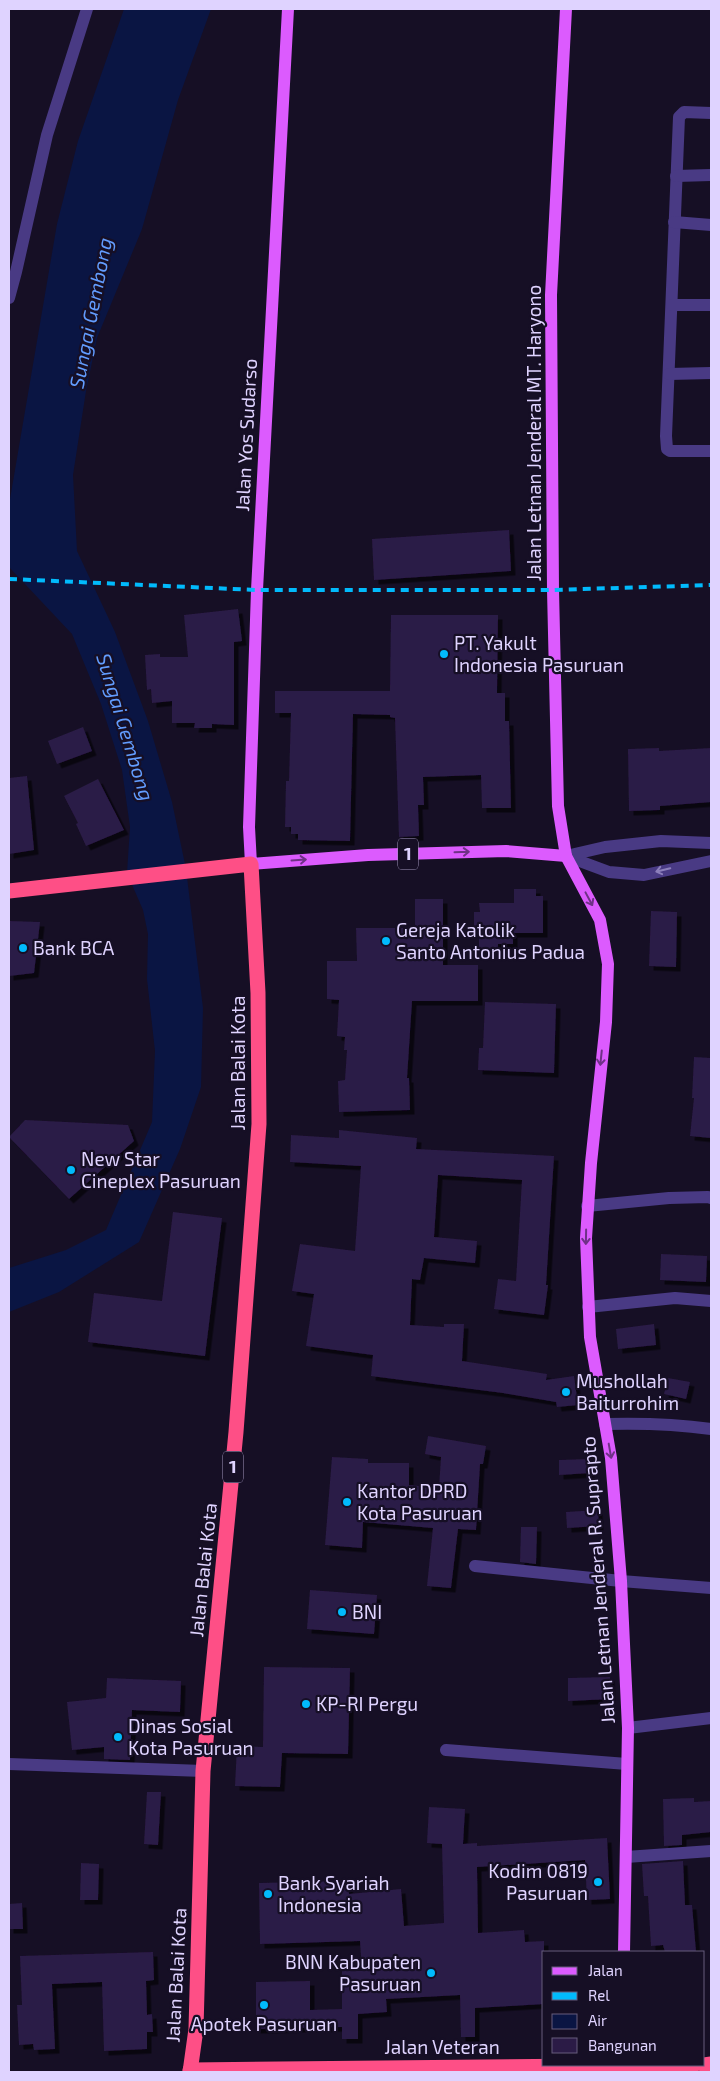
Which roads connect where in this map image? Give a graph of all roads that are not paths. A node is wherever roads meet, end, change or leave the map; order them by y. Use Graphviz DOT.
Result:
graph roads {
  1 [pos="87,9"];
  2 [pos="288,9"];
  3 [pos="566,9"];
  4 [pos="711,112"];
  5 [pos="711,175"];
  6 [pos="676,176"];
  7 [pos="674,222"];
  8 [pos="711,225"];
  9 [pos="9,298"];
  10 [pos="672,305"];
  11 [pos="711,305"];
  12 [pos="711,373"];
  13 [pos="669,374"];
  14 [pos="711,451"];
  15 [pos="711,843"];
  16 [pos="566,856"];
  17 [pos="711,861"];
  18 [pos="251,864"];
  19 [pos="9,892"];
  20 [pos="711,1198"];
  21 [pos="587,1206"];
  22 [pos="711,1301"];
  23 [pos="588,1307"];
  24 [pos="605,1424"];
  25 [pos="711,1429"];
  26 [pos="475,1566"];
  27 [pos="620,1581"];
  28 [pos="711,1588"];
  29 [pos="711,1718"];
  30 [pos="628,1728"];
  31 [pos="446,1750"];
  32 [pos="9,1764"];
  33 [pos="627,1764"];
  34 [pos="203,1771"];
  35 [pos="711,1850"];
  36 [pos="626,1857"];
  37 [pos="624,1951"];
  38 [pos="639,2066"];
  39 [pos="596,2068"];
  40 [pos="384,2070"];
  41 [pos="186,2072"];
  1 -- 9 [label="street"];
  2 -- 18 [label="main road, Jalan Yos Sudarso"];
  3 -- 16 [label="main road, Jalan Letnan Jenderal MT. Haryono"];
  4 -- 6 [label="street"];
  5 -- 6 [label="street"];
  6 -- 7 [label="street"];
  7 -- 8 [label="street"];
  7 -- 10 [label="street"];
  10 -- 11 [label="street"];
  10 -- 13 [label="street"];
  12 -- 13 [label="street"];
  13 -- 14 [label="street"];
  15 -- 16 [label="street"];
  17 -- 16 [label="street, one-way"];
  18 -- 16 [label="main road, 1, one-way"];
  16 -- 21 [label="main road, Jalan Letnan Jenderal R. Suprapto, one-way"];
  18 -- 19 [label="highway, 1"];
  18 -- 34 [label="highway, Jalan Balai Kota / 1"];
  20 -- 21 [label="street"];
  21 -- 23 [label="main road, Jalan Letnan Jenderal R. Suprapto, one-way"];
  22 -- 23 [label="street"];
  23 -- 24 [label="main road, Jalan Letnan Jenderal R. Suprapto"];
  24 -- 25 [label="street"];
  24 -- 27 [label="main road, Jalan Letnan Jenderal R. Suprapto, one-way"];
  26 -- 27 [label="street"];
  27 -- 28 [label="street"];
  27 -- 30 [label="main road, Jalan Letnan Jenderal R. Suprapto"];
  29 -- 30 [label="street"];
  30 -- 33 [label="main road, Jalan Letnan Jenderal R. Suprapto"];
  31 -- 33 [label="street"];
  32 -- 34 [label="street"];
  33 -- 36 [label="main road, Jalan Letnan Jenderal R. Suprapto"];
  34 -- 41 [label="highway, Jalan Balai Kota / 1"];
  35 -- 36 [label="street"];
  36 -- 37 [label="main road, Jalan Letnan Jenderal R. Suprapto"];
  38 -- 39 [label="highway, Jalan Veteran / 1"];
  39 -- 40 [label="highway, Jalan Veteran / 1"];
  40 -- 41 [label="highway, Jalan Veteran / 1"];
}
